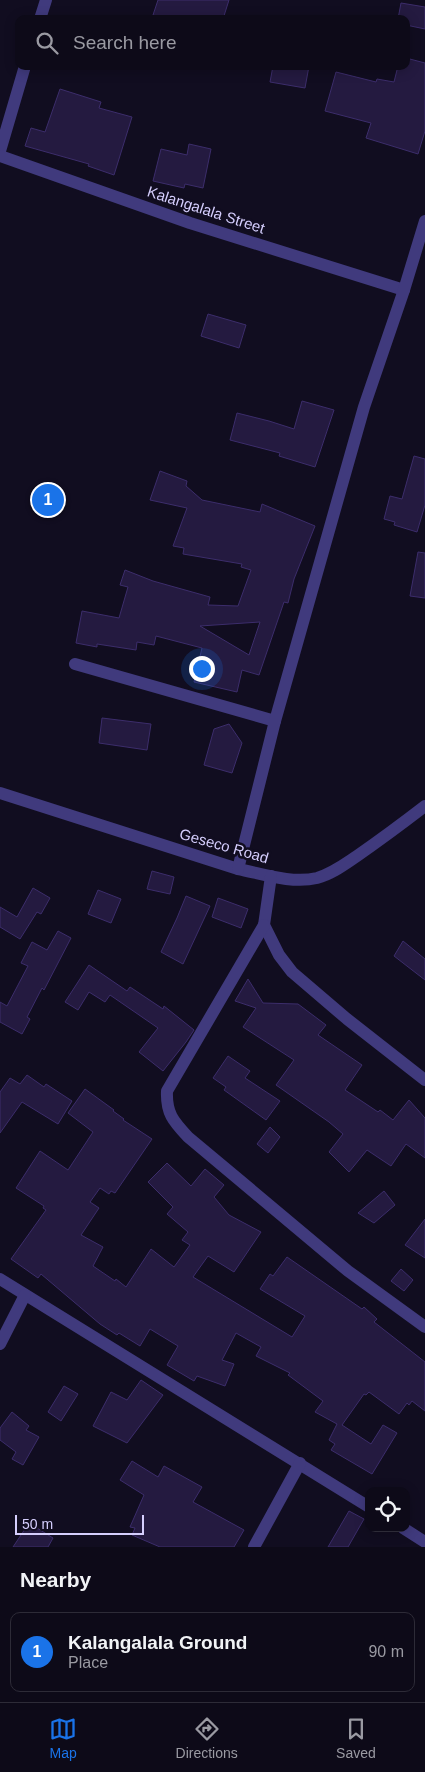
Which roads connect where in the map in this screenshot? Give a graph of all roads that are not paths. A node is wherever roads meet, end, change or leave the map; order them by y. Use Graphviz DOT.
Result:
graph roads {
  1 [pos="46,0"];
  2 [pos="41,15"];
  3 [pos="24,70"];
  4 [pos="0,151"];
  5 [pos="0,156"];
  6 [pos="425,221"];
  7 [pos="404,290"];
  8 [pos="75,664"];
  9 [pos="275,721"];
  10 [pos="0,793"];
  11 [pos="425,806"];
  12 [pos="238,869"];
  13 [pos="271,876"];
  14 [pos="264,924"];
  15 [pos="425,1080"];
  16 [pos="0,1279"];
  17 [pos="25,1295"];
  18 [pos="425,1327"];
  19 [pos="0,1344"];
  20 [pos="300,1463"];
  21 [pos="365,1504"];
  22 [pos="409,1532"];
  23 [pos="425,1542"];
  24 [pos="254,1547"];
  1 -- 2 [label="street"];
  3 -- 4 [label="street"];
  5 -- 7 [label="street, Kalangalala Street"];
  6 -- 7 [label="street"];
  7 -- 9 [label="street"];
  8 -- 9 [label="street"];
  9 -- 12 [label="street"];
  10 -- 12 [label="street, Geseco Road"];
  11 -- 13 [label="street, Geseco Road"];
  12 -- 13 [label="street, Geseco Road"];
  13 -- 14 [label="street"];
  14 -- 15 [label="street"];
  14 -- 18 [label="street"];
  16 -- 17 [label="street"];
  17 -- 19 [label="street"];
  17 -- 20 [label="street"];
  20 -- 21 [label="street"];
  20 -- 24 [label="street"];
  22 -- 23 [label="street"];
}
